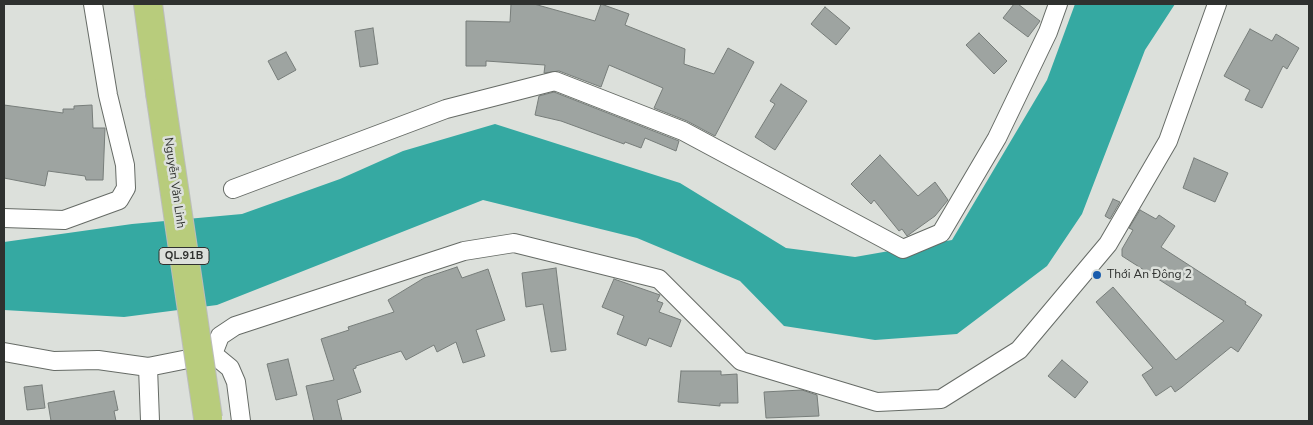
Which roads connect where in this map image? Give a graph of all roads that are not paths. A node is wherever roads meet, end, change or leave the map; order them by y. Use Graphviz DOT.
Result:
graph roads {
  1 [pos="93,4"];
  2 [pos="148,4"];
  3 [pos="1058,4"];
  4 [pos="1217,4"];
  5 [pos="233,189"];
  6 [pos="4,218"];
  7 [pos="4,352"];
  8 [pos="213,354"];
  9 [pos="148,367"];
  10 [pos="208,420"];
  11 [pos="150,421"];
  12 [pos="241,421"];
  1 -- 6 [label="street"];
  2 -- 10 [label="highway, Nguyễn Văn Linh / QL.91B, bridge"];
  3 -- 5 [label="street"];
  4 -- 8 [label="street"];
  7 -- 9 [label="street"];
  8 -- 9 [label="street"];
  8 -- 12 [label="street"];
  9 -- 11 [label="street"];
}
